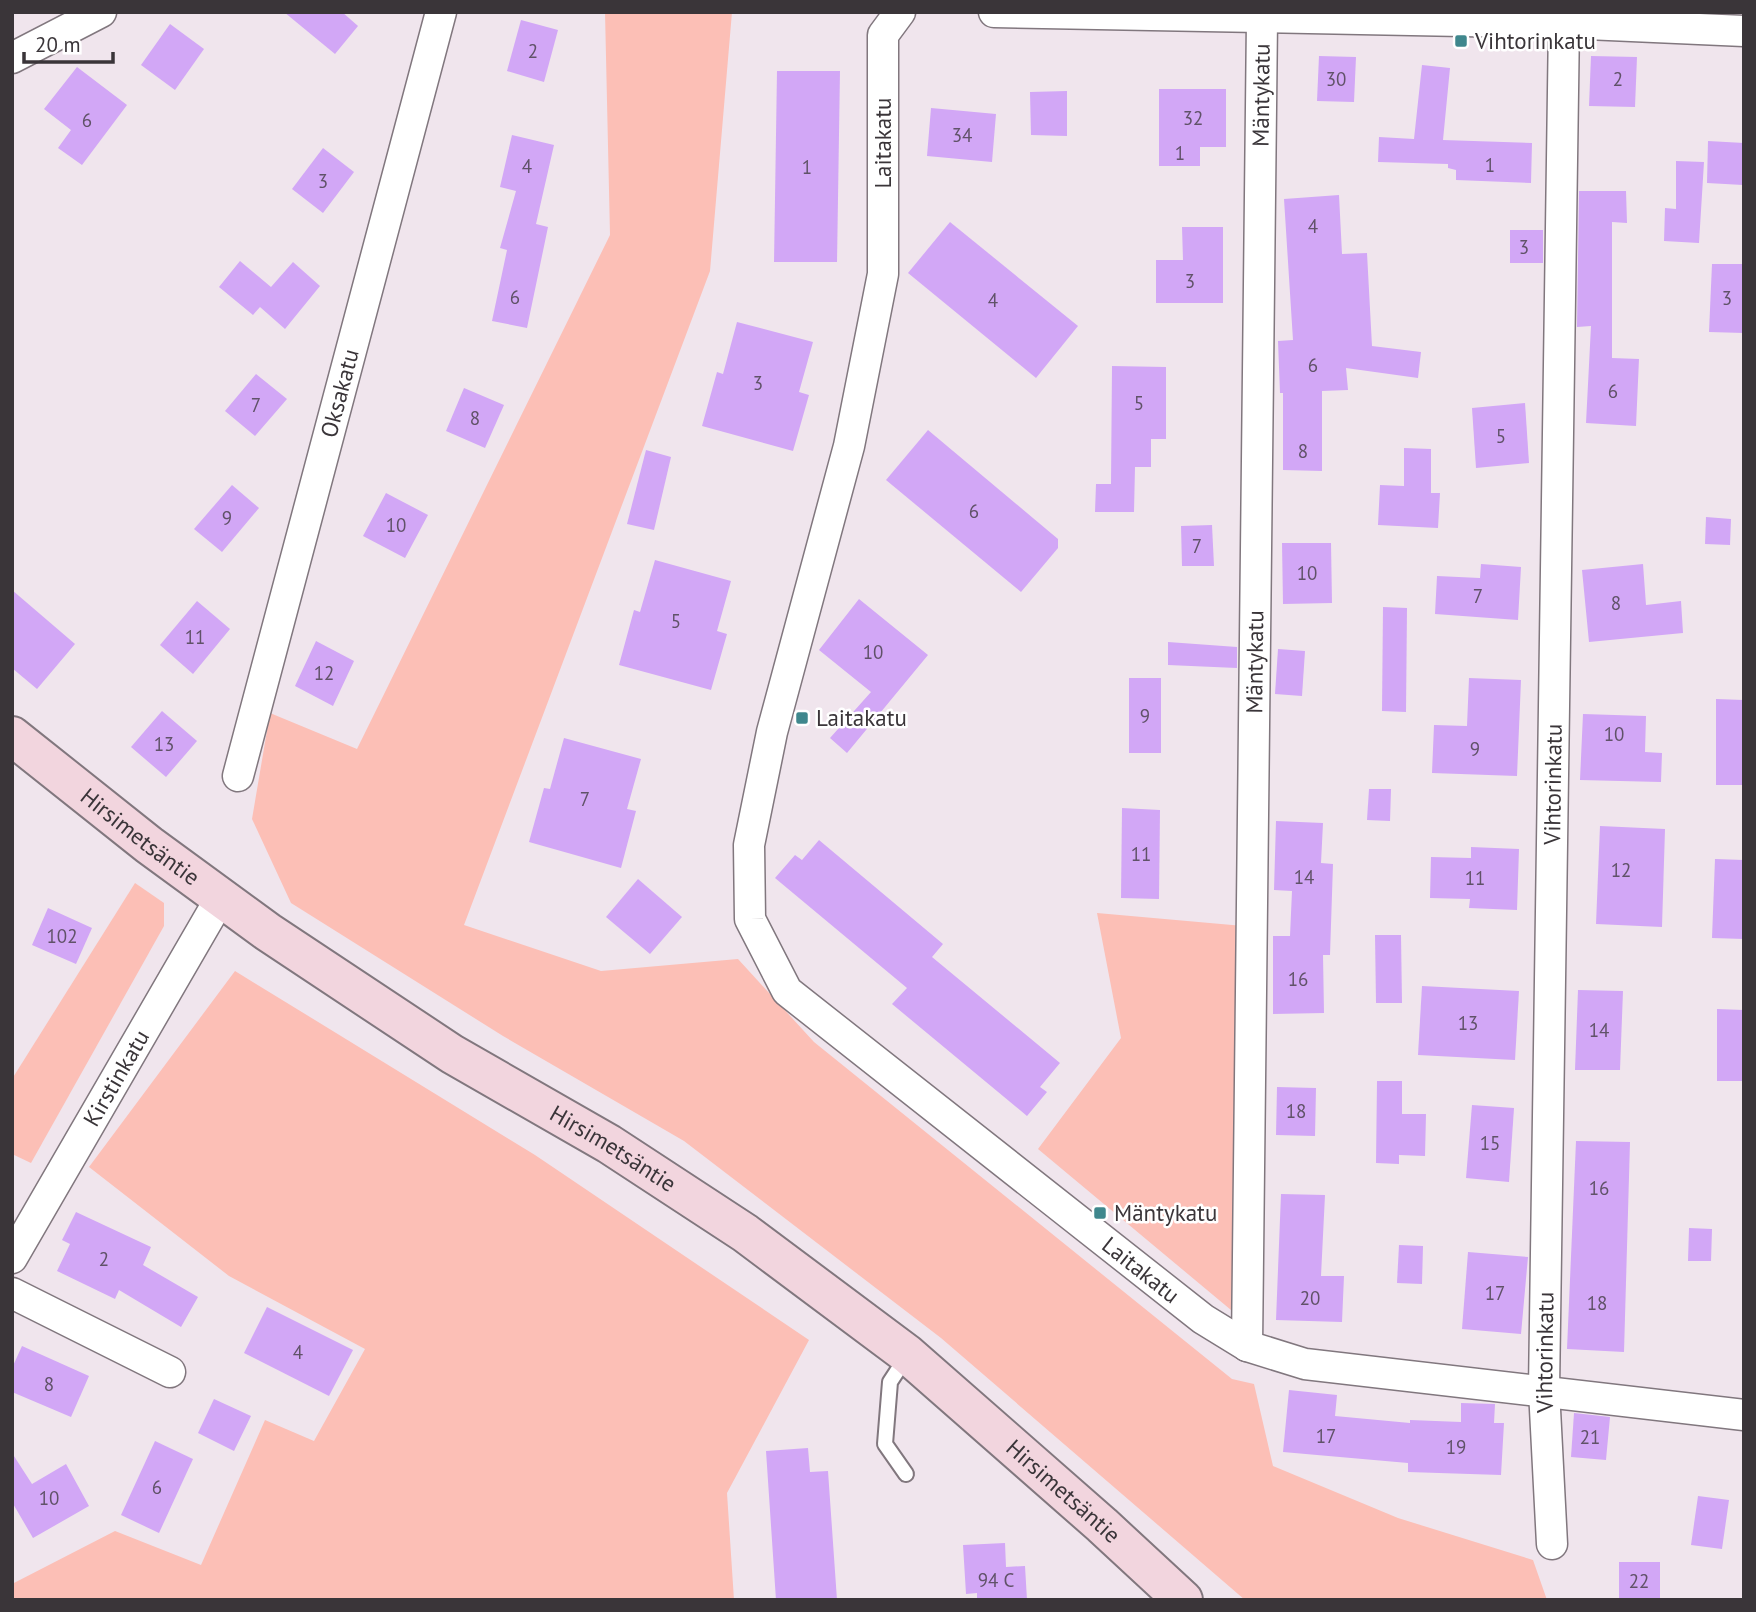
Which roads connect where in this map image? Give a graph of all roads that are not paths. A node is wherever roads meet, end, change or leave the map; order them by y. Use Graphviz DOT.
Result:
graph roads {
  1 [pos="101,12"];
  2 [pos="441,12"];
  3 [pos="994,12"];
  4 [pos="1262,19"];
  5 [pos="1564,23"];
  6 [pos="892,24"];
  7 [pos="1744,32"];
  8 [pos="12,58"];
  9 [pos="12,736"];
  10 [pos="238,776"];
  11 [pos="219,899"];
  12 [pos="12,1258"];
  13 [pos="12,1293"];
  14 [pos="1247,1346"];
  15 [pos="907,1354"];
  16 [pos="170,1372"];
  17 [pos="1544,1390"];
  18 [pos="1744,1415"];
  19 [pos="905,1474"];
  20 [pos="1552,1544"];
  21 [pos="1164,1594"];
  1 -- 8 [label="street"];
  2 -- 10 [label="street, Oksakatu"];
  3 -- 4 [label="street"];
  4 -- 5 [label="street"];
  4 -- 14 [label="street, Mäntykatu"];
  5 -- 7 [label="street"];
  5 -- 17 [label="street, Vihtorinkatu"];
  6 -- 14 [label="street, Laitakatu"];
  9 -- 11 [label="street, Hirsimetsäntie"];
  11 -- 12 [label="street, Kirstinkatu"];
  11 -- 15 [label="street, Hirsimetsäntie"];
  13 -- 16 [label="street"];
  14 -- 17 [label="street, Laitakatu"];
  15 -- 19 [label="lane"];
  15 -- 21 [label="street, Hirsimetsäntie"];
  17 -- 18 [label="street, Laitakatu"];
  17 -- 20 [label="street, Vihtorinkatu"];
}
